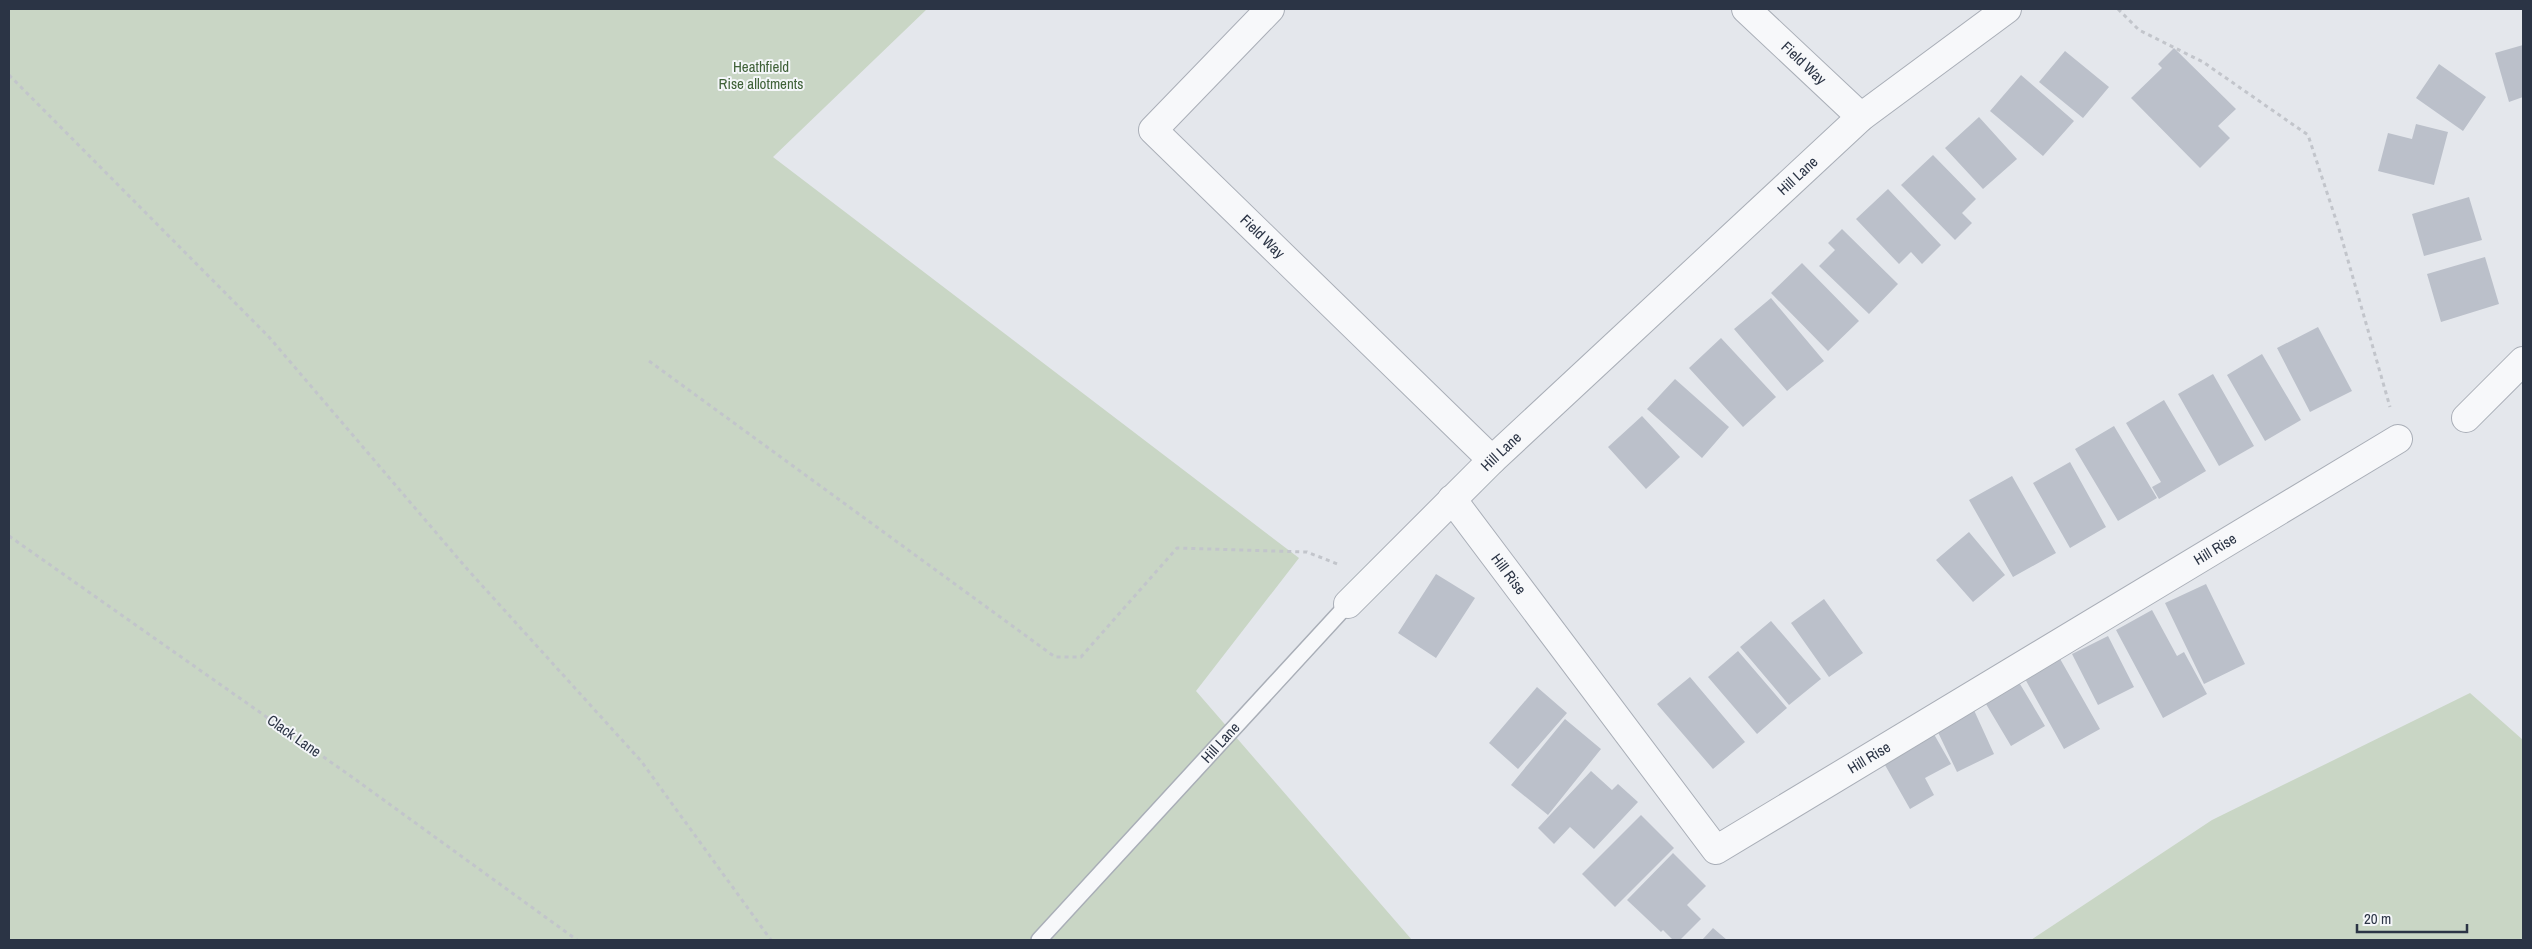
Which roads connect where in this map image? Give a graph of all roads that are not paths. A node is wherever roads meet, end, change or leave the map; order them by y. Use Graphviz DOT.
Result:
graph roads {
  1 [pos="1270,9"];
  2 [pos="1746,9"];
  3 [pos="2007,9"];
  4 [pos="1861,117"];
  5 [pos="2523,361"];
  6 [pos="2466,418"];
  7 [pos="2398,439"];
  8 [pos="1492,460"];
  9 [pos="1452,499"];
  10 [pos="1348,604"];
  11 [pos="1039,940"];
  1 -- 8 [label="street, Field Way"];
  2 -- 4 [label="street, Field Way"];
  3 -- 4 [label="street, Hill Lane"];
  4 -- 8 [label="street, Hill Lane"];
  5 -- 6 [label="street"];
  7 -- 9 [label="street, Hill Rise"];
  8 -- 9 [label="street, Hill Lane"];
  9 -- 10 [label="street, Hill Lane"];
  10 -- 11 [label="lane, Hill Lane"];
}
